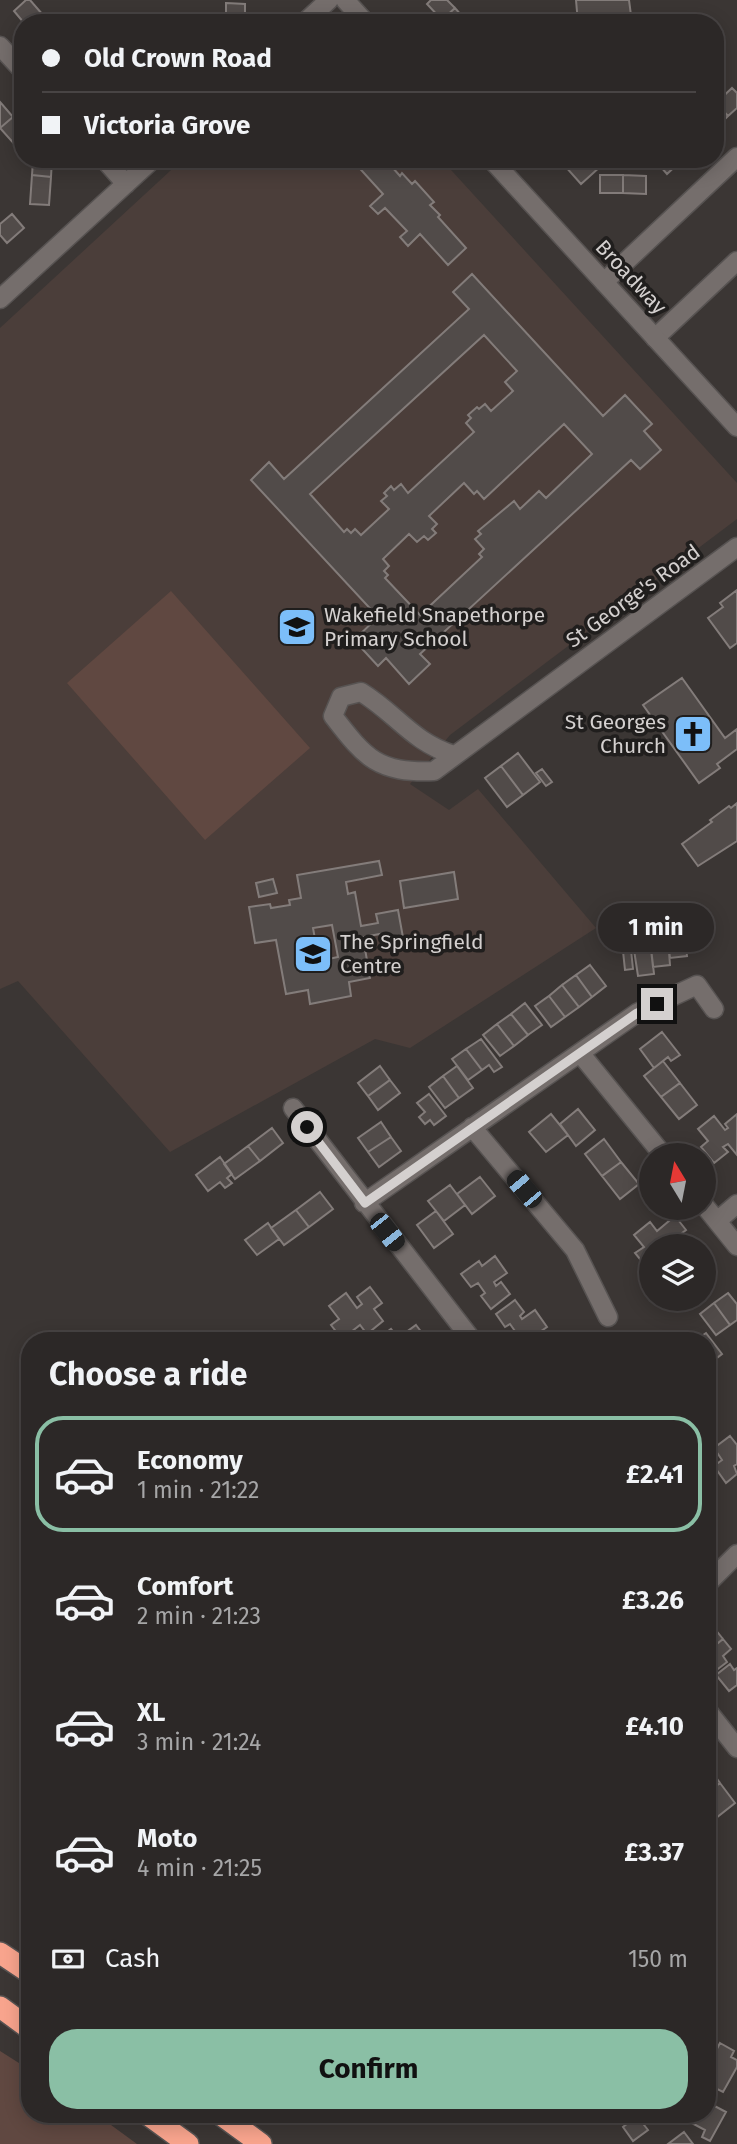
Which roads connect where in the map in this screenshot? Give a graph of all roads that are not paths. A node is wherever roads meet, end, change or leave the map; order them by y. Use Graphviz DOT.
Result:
graph roads {
  1 [pos="329,0"];
  2 [pos="345,0"];
  3 [pos="314,14"];
  4 [pos="358,14"];
  5 [pos="0,46"];
  6 [pos="14,61"];
  7 [pos="737,157"];
  8 [pos="112,168"];
  9 [pos="144,168"];
  10 [pos="499,168"];
  11 [pos="127,184"];
  12 [pos="737,261"];
  13 [pos="604,282"];
  14 [pos="0,299"];
  15 [pos="655,338"];
  16 [pos="737,427"];
  17 [pos="737,547"];
  18 [pos="454,755"];
  19 [pos="715,1009"];
  20 [pos="580,1053"];
  21 [pos="293,1108"];
  22 [pos="472,1127"];
  23 [pos="653,1143"];
  24 [pos="365,1203"];
  25 [pos="737,1204"];
  26 [pos="717,1221"];
  27 [pos="737,1246"];
  28 [pos="608,1317"];
  29 [pos="466,1332"];
  30 [pos="737,1554"];
  31 [pos="716,1575"];
  32 [pos="716,1721"];
  33 [pos="737,1748"];
  34 [pos="0,1953"];
  35 [pos="21,1967"];
  36 [pos="0,2007"];
  37 [pos="21,2022"];
  38 [pos="159,2123"];
  39 [pos="232,2123"];
  40 [pos="188,2144"];
  41 [pos="261,2144"];
  1 -- 3 [label="street"];
  2 -- 4 [label="street"];
  5 -- 6 [label="street"];
  7 -- 13 [label="street"];
  8 -- 11 [label="street"];
  9 -- 11 [label="street"];
  10 -- 13 [label="street, Broadway"];
  11 -- 14 [label="street"];
  12 -- 15 [label="street"];
  13 -- 15 [label="street, Broadway"];
  15 -- 16 [label="street, Broadway"];
  17 -- 18 [label="street, St George's Road"];
  18 -- 18 [label="street, St George's Road"];
  19 -- 20 [label="street"];
  20 -- 22 [label="street"];
  20 -- 23 [label="street"];
  21 -- 24 [label="street"];
  22 -- 24 [label="street"];
  22 -- 28 [label="street"];
  24 -- 29 [label="street"];
  25 -- 26 [label="street"];
  26 -- 27 [label="street"];
  30 -- 31 [label="street"];
  32 -- 33 [label="street"];
  34 -- 35 [label="highway"];
  36 -- 37 [label="highway"];
  38 -- 40 [label="highway"];
  39 -- 41 [label="highway"];
}
